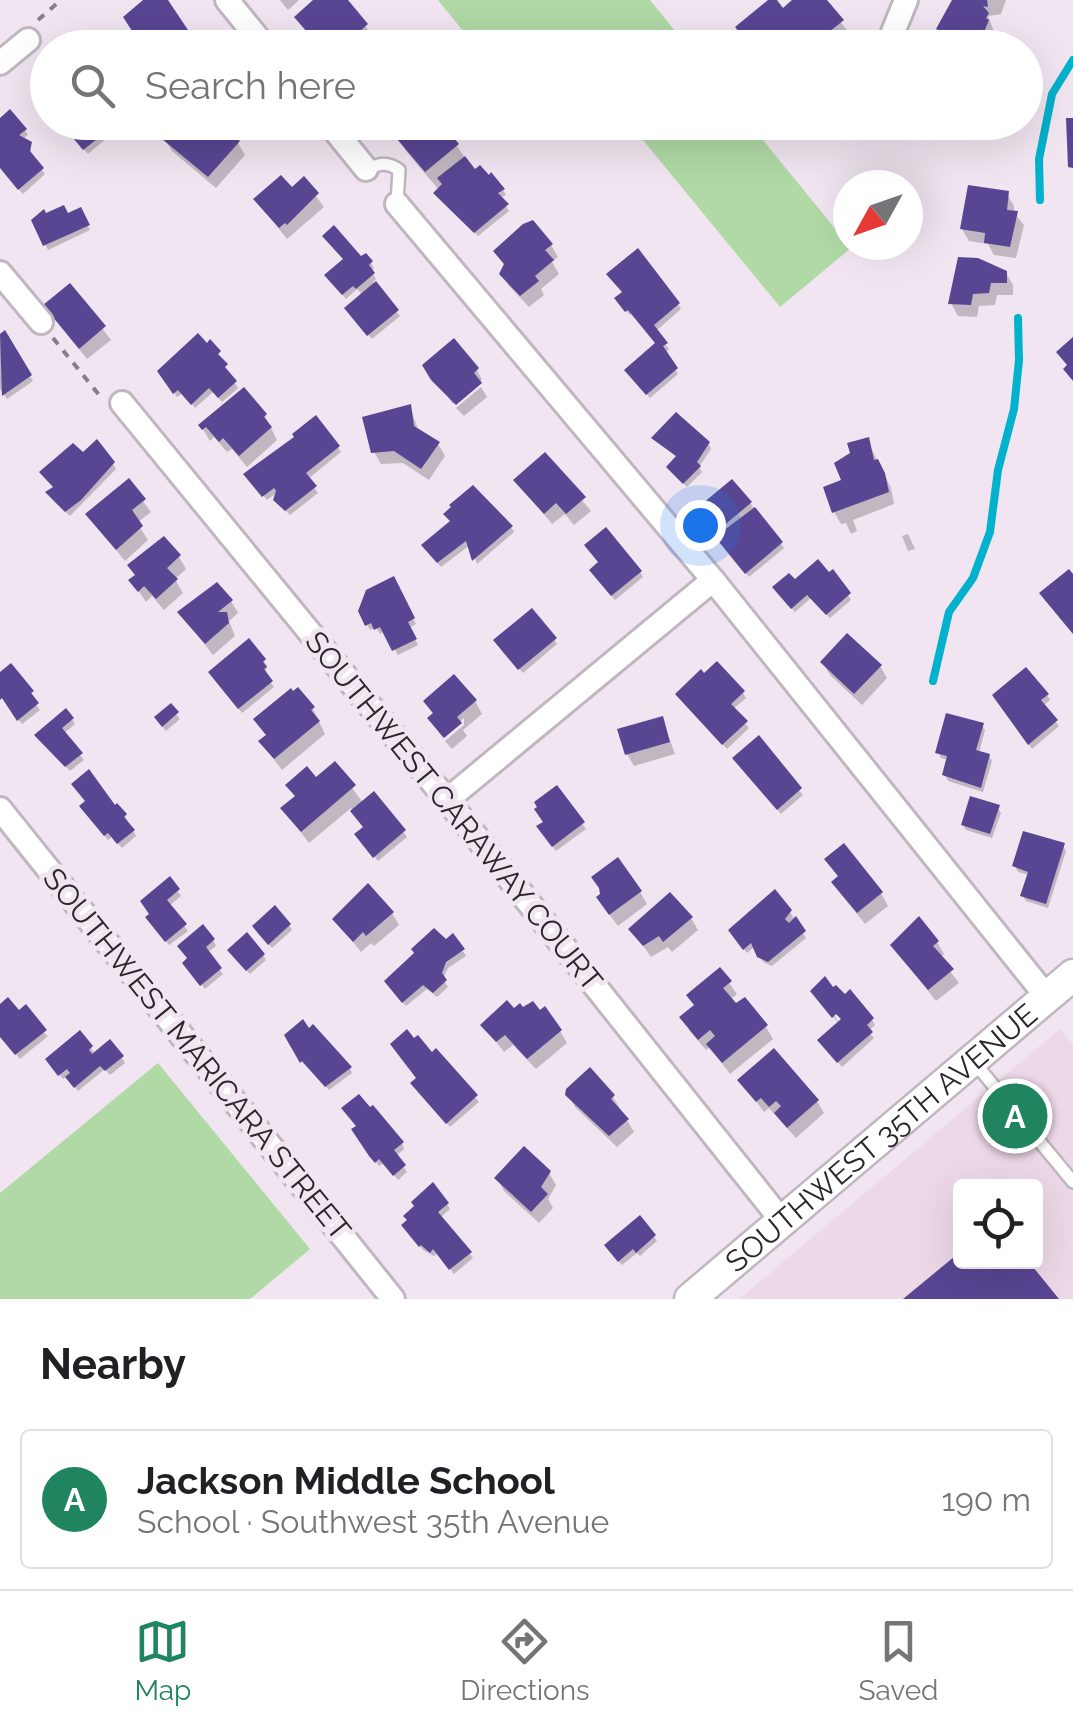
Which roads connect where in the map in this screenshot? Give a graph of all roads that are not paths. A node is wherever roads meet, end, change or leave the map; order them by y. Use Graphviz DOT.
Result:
graph roads {
  1 [pos="227,0"];
  2 [pos="906,0"];
  3 [pos="251,30"];
  4 [pos="894,30"];
  5 [pos="28,40"];
  6 [pos="0,62"];
  7 [pos="343,140"];
  8 [pos="366,169"];
  9 [pos="398,204"];
  10 [pos="0,273"];
  11 [pos="40,322"];
  12 [pos="122,403"];
  13 [pos="713,580"];
  14 [pos="446,800"];
  15 [pos="0,809"];
  16 [pos="1073,976"];
  17 [pos="1048,997"];
  18 [pos="973,1060"];
  19 [pos="1073,1182"];
  20 [pos="782,1221"];
  21 [pos="393,1299"];
  22 [pos="690,1299"];
  1 -- 3 [label="street"];
  2 -- 4 [label="street"];
  5 -- 6 [label="street"];
  7 -- 8 [label="street"];
  8 -- 9 [label="lane"];
  9 -- 13 [label="street"];
  10 -- 11 [label="street"];
  12 -- 14 [label="street, SOUTHWEST CARAWAY COURT"];
  13 -- 14 [label="street"];
  13 -- 17 [label="street"];
  14 -- 20 [label="street, SOUTHWEST CARAWAY COURT"];
  15 -- 21 [label="street, SOUTHWEST MARICARA STREET"];
  16 -- 17 [label="street, SOUTHWEST 35TH AVENUE"];
  17 -- 18 [label="street, SOUTHWEST 35TH AVENUE"];
  18 -- 19 [label="lane"];
  18 -- 20 [label="street, SOUTHWEST 35TH AVENUE"];
  20 -- 22 [label="street, SOUTHWEST 35TH AVENUE"];
}
